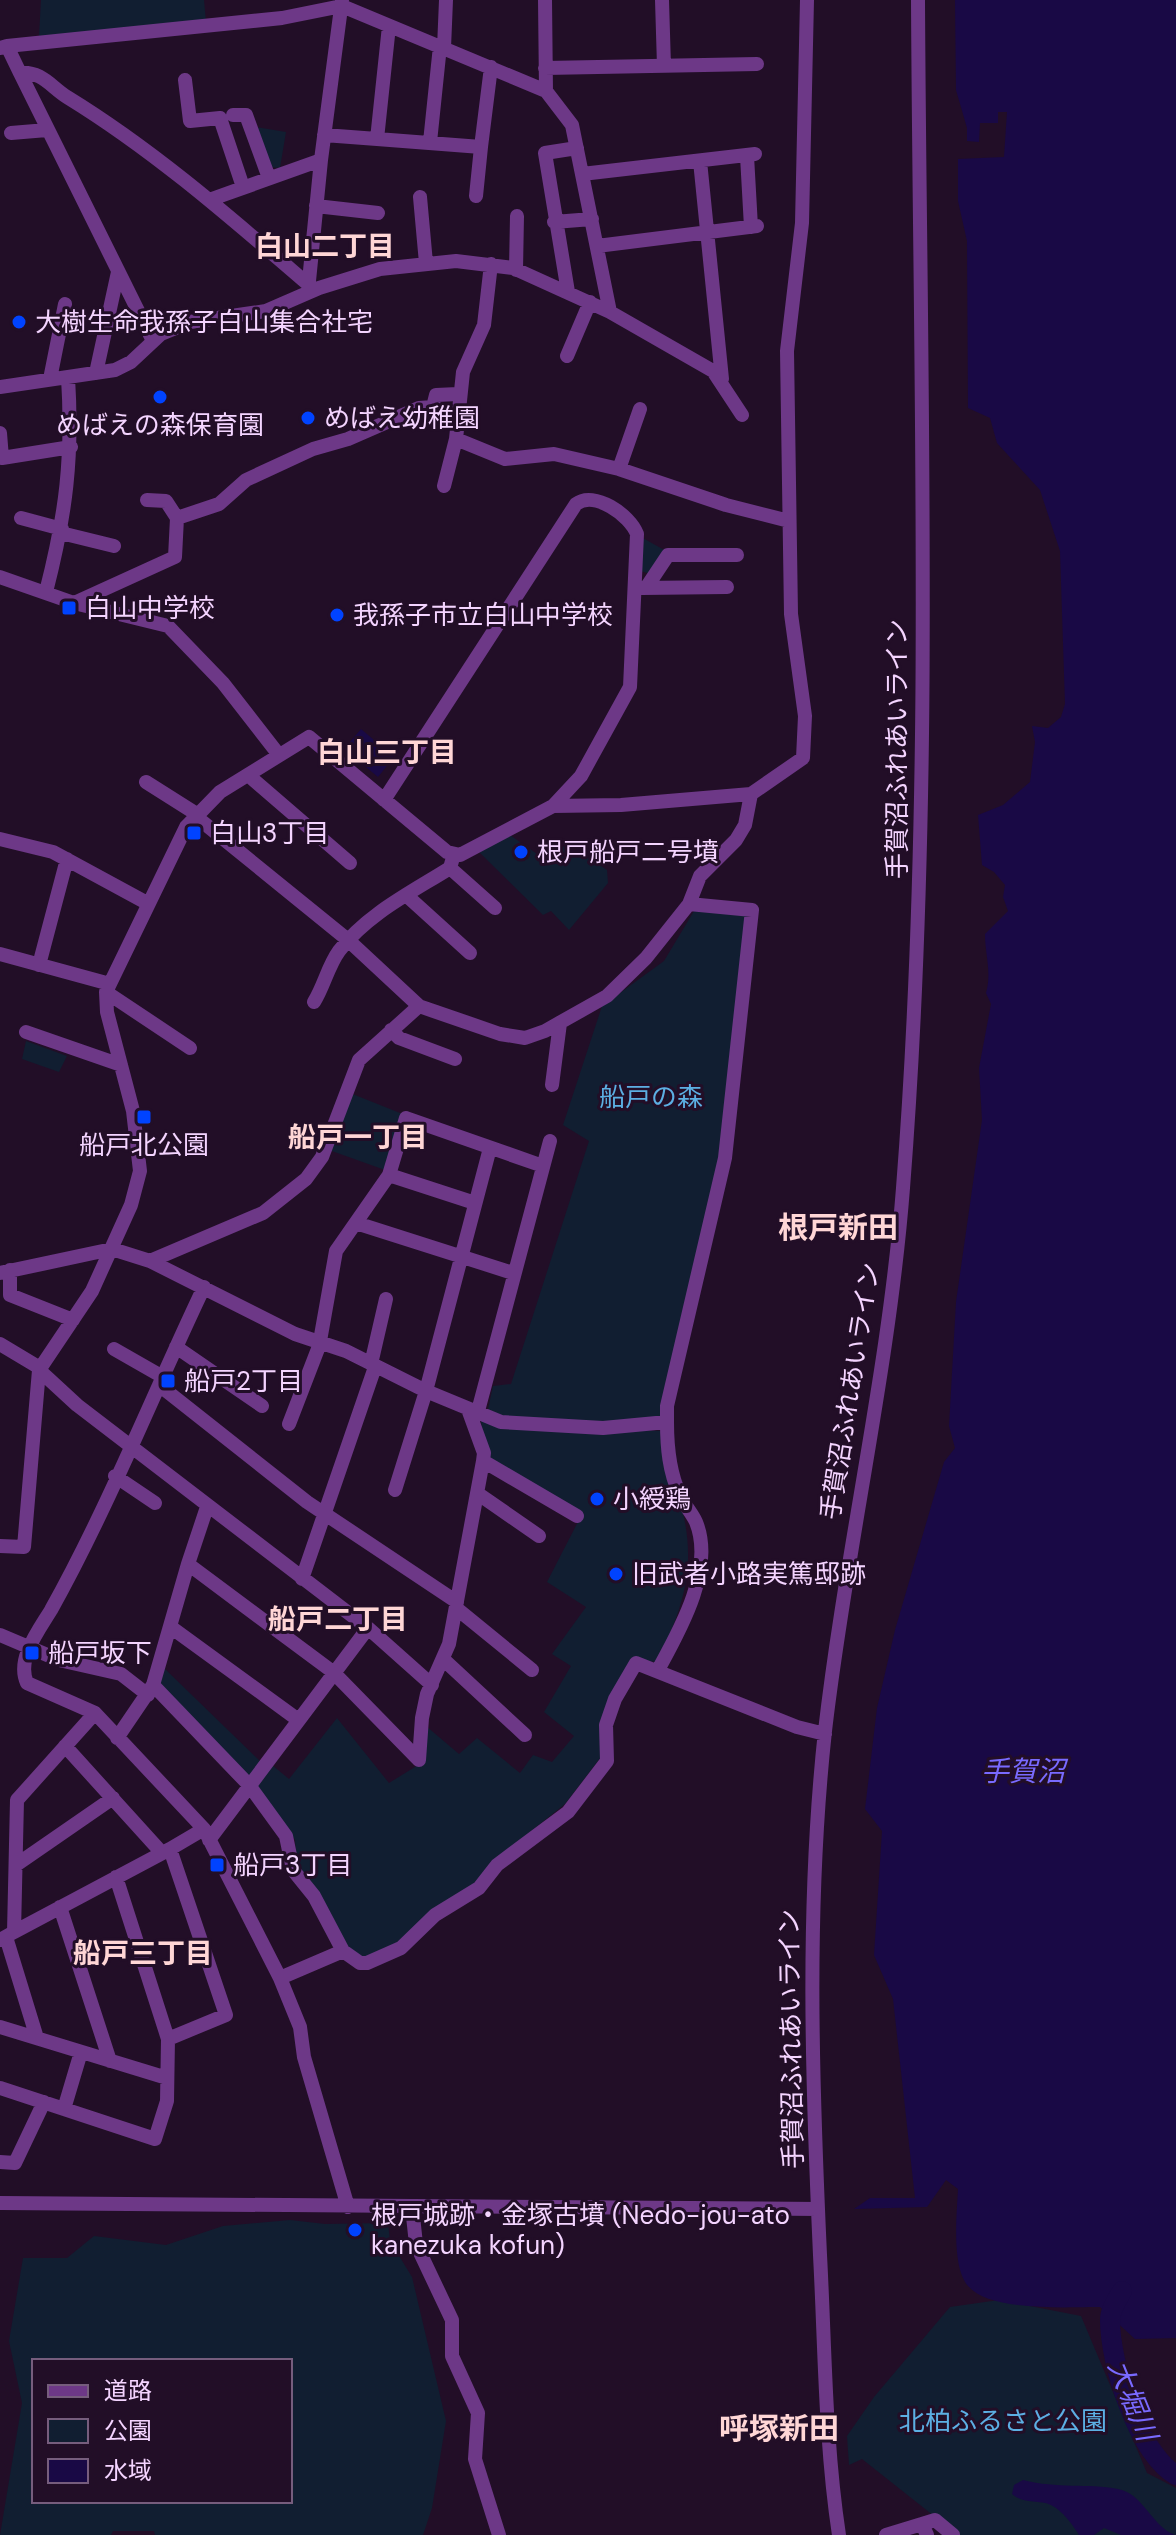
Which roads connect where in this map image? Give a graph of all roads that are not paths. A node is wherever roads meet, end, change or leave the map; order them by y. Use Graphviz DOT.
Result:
graph roads {
  1 [pos="446,0"];
  2 [pos="545,0"];
  3 [pos="662,0"];
  4 [pos="807,0"];
  5 [pos="918,0"];
  6 [pos="342,3"];
  7 [pos="389,26"];
  8 [pos="4,47"];
  9 [pos="442,47"];
  10 [pos="757,64"];
  11 [pos="664,66"];
  12 [pos="491,67"];
  13 [pos="545,68"];
  14 [pos="20,73"];
  15 [pos="185,80"];
  16 [pos="546,91"];
  17 [pos="233,115"];
  18 [pos="47,130"];
  19 [pos="11,133"];
  20 [pos="324,135"];
  21 [pos="377,139"];
  22 [pos="430,142"];
  23 [pos="481,147"];
  24 [pos="577,148"];
  25 [pos="321,160"];
  26 [pos="700,161"];
  27 [pos="582,174"];
  28 [pos="269,178"];
  29 [pos="243,187"];
  30 [pos="476,196"];
  31 [pos="420,197"];
  32 [pos="209,200"];
  33 [pos="316,206"];
  34 [pos="378,213"];
  35 [pos="517,216"];
  36 [pos="592,219"];
  37 [pos="554,222"];
  38 [pos="707,233"];
  39 [pos="597,246"];
  40 [pos="426,263"];
  41 [pos="491,264"];
  42 [pos="516,270"];
  43 [pos="118,272"];
  44 [pos="309,288"];
  45 [pos="568,292"];
  46 [pos="590,302"];
  47 [pos="65,304"];
  48 [pos="610,312"];
  49 [pos="152,339"];
  50 [pos="567,356"];
  51 [pos="96,373"];
  52 [pos="68,377"];
  53 [pos="50,379"];
  54 [pos="722,379"];
  55 [pos="0,387"];
  56 [pos="458,394"];
  57 [pos="640,409"];
  58 [pos="742,415"];
  59 [pos="0,433"];
  60 [pos="456,439"];
  61 [pos="71,447"];
  62 [pos="619,469"];
  63 [pos="444,486"];
  64 [pos="147,500"];
  65 [pos="21,518"];
  66 [pos="177,518"];
  67 [pos="789,521"];
  68 [pos="62,531"];
  69 [pos="114,546"];
  70 [pos="737,555"];
  71 [pos="0,577"];
  72 [pos="727,587"];
  73 [pos="640,588"];
  74 [pos="46,592"];
  75 [pos="74,603"];
  76 [pos="279,755"];
  77 [pos="248,775"];
  78 [pos="146,782"];
  79 [pos="751,794"];
  80 [pos="384,800"];
  81 [pos="553,806"];
  82 [pos="194,814"];
  83 [pos="0,839"];
  84 [pos="67,859"];
  85 [pos="452,861"];
  86 [pos="350,863"];
  87 [pos="406,895"];
  88 [pos="147,903"];
  89 [pos="689,904"];
  90 [pos="495,908"];
  91 [pos="348,940"];
  92 [pos="470,953"];
  93 [pos="0,954"];
  94 [pos="39,965"];
  95 [pos="108,988"];
  96 [pos="314,1002"];
  97 [pos="419,1006"];
  98 [pos="560,1023"];
  99 [pos="391,1030"];
  100 [pos="26,1032"];
  101 [pos="190,1048"];
  102 [pos="455,1059"];
  103 [pos="121,1065"];
  104 [pos="552,1085"];
  105 [pos="550,1141"];
  106 [pos="490,1148"];
  107 [pos="543,1166"];
  108 [pos="389,1175"];
  109 [pos="475,1203"];
  110 [pos="356,1223"];
  111 [pos="112,1249"];
  112 [pos="461,1257"];
  113 [pos="150,1261"];
  114 [pos="5,1272"];
  115 [pos="513,1273"];
  116 [pos="204,1287"];
  117 [pos="386,1299"];
  118 [pos="73,1320"];
  119 [pos="321,1341"];
  120 [pos="0,1344"];
  121 [pos="176,1347"];
  122 [pos="114,1349"];
  123 [pos="373,1366"];
  124 [pos="40,1369"];
  125 [pos="161,1381"];
  126 [pos="426,1391"];
  127 [pos="262,1406"];
  128 [pos="473,1410"];
  129 [pos="667,1422"];
  130 [pos="289,1424"];
  131 [pos="131,1445"];
  132 [pos="483,1461"];
  133 [pos="115,1476"];
  134 [pos="395,1490"];
  135 [pos="477,1493"];
  136 [pos="155,1503"];
  137 [pos="207,1507"];
  138 [pos="325,1514"];
  139 [pos="577,1516"];
  140 [pos="539,1536"];
  141 [pos="0,1546"];
  142 [pos="188,1564"];
  143 [pos="302,1579"];
  144 [pos="457,1605"];
  145 [pos="172,1628"];
  146 [pos="368,1628"];
  147 [pos="0,1635"];
  148 [pos="29,1647"];
  149 [pos="443,1659"];
  150 [pos="532,1670"];
  151 [pos="658,1670"];
  152 [pos="333,1672"];
  153 [pos="432,1685"];
  154 [pos="150,1690"];
  155 [pos="95,1713"];
  156 [pos="297,1719"];
  157 [pos="825,1734"];
  158 [pos="525,1735"];
  159 [pos="117,1738"];
  160 [pos="65,1746"];
  161 [pos="249,1785"];
  162 [pos="113,1798"];
  163 [pos="206,1834"];
  164 [pos="166,1851"];
  165 [pos="16,1865"];
  166 [pos="116,1877"];
  167 [pos="60,1907"];
  168 [pos="7,1936"];
  169 [pos="343,1951"];
  170 [pos="280,1978"];
  171 [pos="0,2027"];
  172 [pos="37,2038"];
  173 [pos="168,2039"];
  174 [pos="81,2052"];
  175 [pos="110,2061"];
  176 [pos="167,2078"];
  177 [pos="0,2088"];
  178 [pos="44,2102"];
  179 [pos="64,2109"];
  180 [pos="0,2162"];
  181 [pos="0,2203"];
  182 [pos="348,2207"];
  183 [pos="412,2207"];
  184 [pos="818,2209"];
  185 [pos="925,2530"];
  186 [pos="499,2535"];
  187 [pos="839,2535"];
  188 [pos="886,2535"];
  189 [pos="953,2535"];
  1 -- 9 [label="street"];
  2 -- 13 [label="street"];
  3 -- 11 [label="street"];
  4 -- 67 [label="street"];
  5 -- 157 [label="street, 手賀沼ふれあいライン"];
  6 -- 7 [label="street"];
  6 -- 8 [label="street"];
  6 -- 20 [label="street"];
  7 -- 9 [label="street"];
  7 -- 21 [label="street"];
  8 -- 14 [label="street"];
  9 -- 12 [label="street"];
  9 -- 22 [label="street"];
  10 -- 11 [label="street"];
  11 -- 13 [label="street"];
  12 -- 16 [label="street"];
  12 -- 23 [label="street"];
  13 -- 16 [label="street"];
  14 -- 18 [label="street"];
  14 -- 32 [label="street"];
  15 -- 29 [label="street"];
  16 -- 24 [label="street"];
  17 -- 28 [label="street"];
  18 -- 19 [label="street"];
  18 -- 43 [label="street"];
  20 -- 21 [label="street"];
  20 -- 25 [label="street"];
  21 -- 22 [label="street"];
  22 -- 23 [label="street"];
  23 -- 30 [label="street"];
  24 -- 27 [label="street"];
  24 -- 37 [label="street"];
  25 -- 28 [label="street"];
  25 -- 33 [label="street"];
  26 -- 27 [label="street"];
  26 -- 38 [label="street"];
  26 -- 38 [label="street"];
  27 -- 36 [label="street"];
  28 -- 29 [label="street"];
  29 -- 32 [label="street"];
  31 -- 40 [label="street"];
  32 -- 44 [label="street"];
  33 -- 34 [label="street"];
  33 -- 44 [label="street"];
  35 -- 42 [label="street"];
  36 -- 37 [label="street"];
  36 -- 39 [label="street"];
  37 -- 45 [label="street"];
  38 -- 39 [label="street"];
  38 -- 54 [label="street"];
  39 -- 48 [label="street"];
  40 -- 41 [label="street"];
  40 -- 44 [label="street"];
  41 -- 42 [label="street"];
  41 -- 56 [label="street"];
  42 -- 45 [label="street"];
  43 -- 49 [label="street"];
  43 -- 51 [label="street"];
  44 -- 49 [label="street"];
  45 -- 46 [label="street"];
  46 -- 48 [label="street"];
  46 -- 50 [label="street"];
  47 -- 53 [label="street"];
  48 -- 54 [label="street"];
  49 -- 51 [label="street"];
  51 -- 52 [label="street"];
  52 -- 53 [label="street"];
  52 -- 61 [label="street"];
  53 -- 55 [label="street"];
  54 -- 58 [label="street"];
  56 -- 60 [label="street"];
  56 -- 66 [label="street"];
  57 -- 62 [label="street"];
  59 -- 61 [label="street"];
  60 -- 62 [label="street"];
  60 -- 63 [label="street"];
  61 -- 68 [label="street"];
  62 -- 67 [label="street"];
  64 -- 66 [label="street"];
  65 -- 68 [label="street"];
  66 -- 75 [label="street"];
  67 -- 79 [label="street"];
  68 -- 69 [label="street"];
  68 -- 74 [label="street"];
  70 -- 73 [label="street"];
  71 -- 74 [label="street"];
  72 -- 73 [label="street"];
  73 -- 80 [label="street"];
  73 -- 81 [label="street"];
  74 -- 75 [label="street"];
  75 -- 76 [label="street"];
  76 -- 77 [label="street"];
  76 -- 80 [label="street"];
  77 -- 82 [label="street"];
  77 -- 86 [label="street"];
  78 -- 82 [label="street"];
  79 -- 81 [label="street"];
  79 -- 89 [label="street"];
  80 -- 85 [label="street"];
  81 -- 85 [label="street"];
  82 -- 88 [label="street"];
  82 -- 91 [label="street"];
  83 -- 84 [label="street"];
  84 -- 88 [label="street"];
  84 -- 94 [label="street"];
  85 -- 87 [label="street"];
  85 -- 90 [label="street"];
  87 -- 91 [label="street"];
  87 -- 92 [label="street"];
  88 -- 95 [label="street"];
  89 -- 98 [label="street"];
  89 -- 129 [label="street"];
  91 -- 96 [label="street"];
  91 -- 97 [label="street"];
  93 -- 94 [label="street"];
  94 -- 95 [label="street"];
  95 -- 101 [label="street"];
  95 -- 103 [label="street"];
  97 -- 98 [label="street"];
  97 -- 99 [label="street"];
  98 -- 104 [label="street"];
  99 -- 102 [label="street"];
  99 -- 113 [label="street"];
  100 -- 103 [label="street"];
  103 -- 111 [label="street"];
  105 -- 107 [label="street"];
  106 -- 107 [label="street"];
  106 -- 108 [label="street"];
  106 -- 109 [label="street"];
  107 -- 115 [label="street"];
  108 -- 109 [label="street"];
  108 -- 110 [label="street"];
  109 -- 112 [label="street"];
  110 -- 112 [label="street"];
  110 -- 119 [label="street"];
  111 -- 113 [label="street"];
  111 -- 114 [label="street"];
  111 -- 118 [label="street"];
  112 -- 115 [label="street"];
  112 -- 126 [label="street"];
  113 -- 116 [label="street"];
  114 -- 118 [label="street"];
  115 -- 128 [label="street"];
  116 -- 119 [label="street"];
  116 -- 121 [label="street"];
  117 -- 123 [label="street"];
  118 -- 124 [label="street"];
  119 -- 123 [label="street"];
  119 -- 130 [label="street"];
  120 -- 124 [label="street"];
  121 -- 125 [label="street"];
  121 -- 127 [label="street"];
  122 -- 125 [label="street"];
  123 -- 126 [label="street"];
  123 -- 138 [label="street"];
  124 -- 131 [label="street"];
  124 -- 141 [label="street"];
  125 -- 131 [label="street"];
  125 -- 138 [label="street"];
  126 -- 128 [label="street"];
  126 -- 134 [label="street"];
  128 -- 129 [label="street"];
  128 -- 132 [label="street"];
  129 -- 151 [label="street"];
  131 -- 133 [label="street"];
  131 -- 137 [label="street"];
  132 -- 135 [label="street"];
  132 -- 139 [label="street"];
  133 -- 136 [label="street"];
  133 -- 148 [label="street"];
  135 -- 140 [label="street"];
  135 -- 144 [label="street"];
  137 -- 142 [label="street"];
  137 -- 143 [label="street"];
  138 -- 143 [label="street"];
  138 -- 144 [label="street"];
  142 -- 145 [label="street"];
  142 -- 152 [label="street"];
  143 -- 146 [label="street"];
  144 -- 149 [label="street"];
  144 -- 150 [label="street"];
  145 -- 154 [label="street"];
  145 -- 156 [label="street"];
  146 -- 152 [label="street"];
  146 -- 153 [label="street"];
  147 -- 148 [label="street"];
  148 -- 154 [label="street"];
  148 -- 155 [label="street"];
  149 -- 153 [label="street"];
  149 -- 158 [label="street"];
  151 -- 157 [label="street"];
  151 -- 169 [label="street"];
  152 -- 153 [label="street"];
  152 -- 156 [label="street"];
  154 -- 159 [label="street"];
  154 -- 161 [label="street"];
  155 -- 159 [label="street"];
  155 -- 160 [label="street"];
  156 -- 161 [label="street"];
  157 -- 184 [label="street, 手賀沼ふれあいライン"];
  159 -- 163 [label="street"];
  160 -- 162 [label="street"];
  160 -- 165 [label="street"];
  161 -- 163 [label="street"];
  161 -- 169 [label="street"];
  162 -- 164 [label="street"];
  162 -- 165 [label="street"];
  163 -- 164 [label="street"];
  163 -- 170 [label="street"];
  164 -- 166 [label="street"];
  164 -- 173 [label="street"];
  165 -- 168 [label="street"];
  166 -- 167 [label="street"];
  166 -- 173 [label="street"];
  167 -- 168 [label="street"];
  167 -- 175 [label="street"];
  168 -- 172 [label="street"];
  169 -- 170 [label="street"];
  170 -- 182 [label="street"];
  171 -- 172 [label="street"];
  172 -- 174 [label="street"];
  173 -- 176 [label="street"];
  174 -- 175 [label="street"];
  174 -- 179 [label="street"];
  175 -- 176 [label="street"];
  176 -- 179 [label="street"];
  177 -- 178 [label="street"];
  178 -- 179 [label="street"];
  178 -- 180 [label="street"];
  181 -- 182 [label="street"];
  182 -- 183 [label="street"];
  183 -- 184 [label="street"];
  183 -- 186 [label="street"];
  184 -- 187 [label="street, 手賀沼ふれあいライン"];
  185 -- 188 [label="street"];
  185 -- 189 [label="street"];
}
